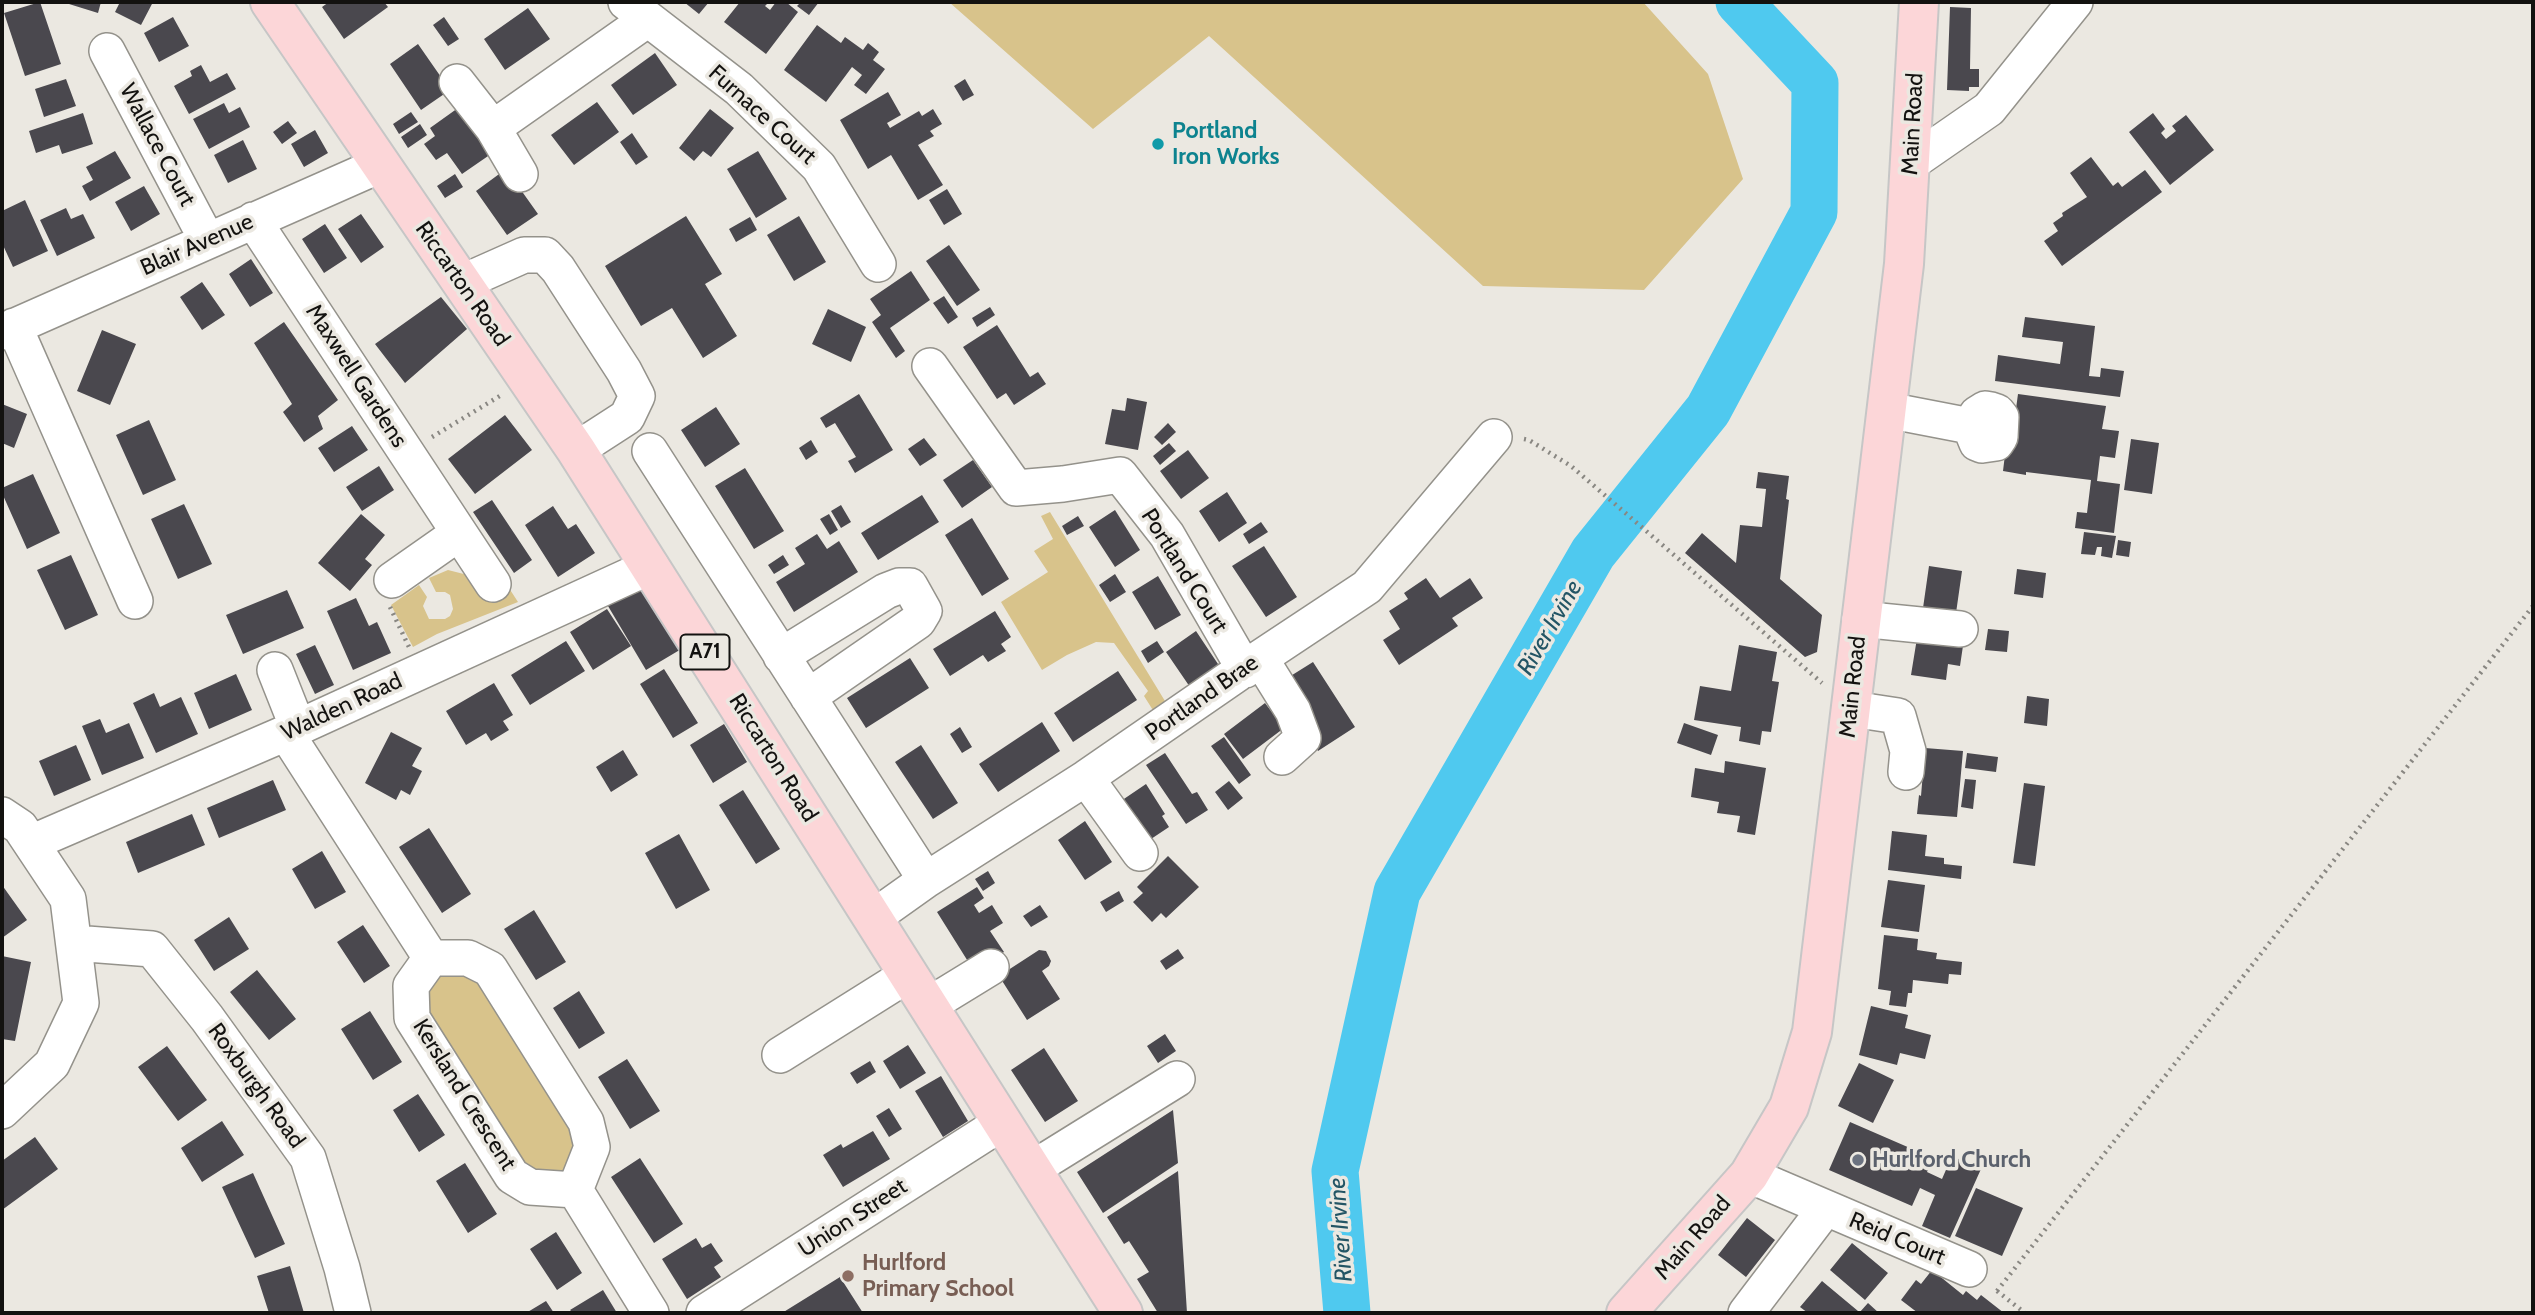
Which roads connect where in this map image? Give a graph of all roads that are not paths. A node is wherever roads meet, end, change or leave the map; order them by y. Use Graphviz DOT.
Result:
graph roads {
  1 [pos="270,2"];
  2 [pos="1919,2"];
  3 [pos="2075,2"];
  4 [pos="637,10"];
  5 [pos="107,51"];
  6 [pos="457,82"];
  7 [pos="492,128"];
  8 [pos="1911,163"];
  9 [pos="380,165"];
  10 [pos="520,174"];
  11 [pos="253,220"];
  12 [pos="208,240"];
  13 [pos="878,264"];
  14 [pos="461,283"];
  15 [pos="8,329"];
  16 [pos="930,366"];
  17 [pos="1886,410"];
  18 [pos="1970,426"];
  19 [pos="1494,437"];
  20 [pos="576,450"];
  21 [pos="650,451"];
  22 [pos="459,533"];
  23 [pos="651,566"];
  24 [pos="392,580"];
  25 [pos="493,584"];
  26 [pos="135,601"];
  27 [pos="1860,619"];
  28 [pos="1960,629"];
  29 [pos="781,656"];
  30 [pos="1253,664"];
  31 [pos="275,670"];
  32 [pos="808,697"];
  33 [pos="1852,709"];
  34 [pos="292,731"];
  35 [pos="1282,757"];
  36 [pos="1906,772"];
  37 [pos="1086,778"];
  38 [pos="2,816"];
  39 [pos="31,843"];
  40 [pos="1140,853"];
  41 [pos="926,880"];
  42 [pos="874,917"];
  43 [pos="74,943"];
  44 [pos="431,958"];
  45 [pos="991,967"];
  46 [pos="919,990"];
  47 [pos="780,1055"];
  48 [pos="1177,1079"];
  49 [pos="2,1111"];
  50 [pos="1003,1122"];
  51 [pos="1032,1169"];
  52 [pos="1749,1175"];
  53 [pos="575,1189"];
  54 [pos="1825,1209"];
  55 [pos="1969,1269"];
  56 [pos="353,1313"];
  57 [pos="652,1313"];
  58 [pos="704,1313"];
  59 [pos="1123,1313"];
  60 [pos="1626,1313"];
  61 [pos="1746,1313"];
  1 -- 9 [label="main road, Riccarton Road / A71"];
  2 -- 8 [label="main road, Main Road"];
  3 -- 8 [label="street"];
  4 -- 7 [label="street, Furnace Court"];
  4 -- 13 [label="street, Furnace Court"];
  5 -- 12 [label="street, Wallace Court"];
  6 -- 7 [label="street"];
  7 -- 10 [label="street"];
  8 -- 17 [label="main road, Main Road"];
  9 -- 11 [label="street, Blair Avenue"];
  9 -- 14 [label="main road, Riccarton Road / A71"];
  11 -- 12 [label="street, Blair Avenue"];
  11 -- 22 [label="street, Maxwell Gardens"];
  12 -- 15 [label="street, Blair Avenue"];
  14 -- 20 [label="main road, Riccarton Road / A71"];
  14 -- 20 [label="street"];
  15 -- 26 [label="street, Blair Avenue"];
  16 -- 30 [label="street, Portland Court"];
  17 -- 18 [label="street"];
  17 -- 27 [label="main road, Main Road"];
  19 -- 30 [label="street, Portland Brae"];
  20 -- 23 [label="main road, Riccarton Road / A71"];
  21 -- 29 [label="street"];
  22 -- 24 [label="street"];
  22 -- 25 [label="street, Maxwell Gardens"];
  23 -- 34 [label="street, Walden Road"];
  23 -- 42 [label="main road, Riccarton Road / A71"];
  27 -- 28 [label="street"];
  27 -- 33 [label="main road, Main Road"];
  29 -- 32 [label="street"];
  29 -- 32 [label="street"];
  30 -- 35 [label="street"];
  30 -- 37 [label="street, Portland Brae"];
  31 -- 34 [label="street"];
  32 -- 41 [label="street"];
  33 -- 36 [label="street"];
  33 -- 52 [label="main road, Main Road"];
  34 -- 39 [label="street, Walden Road"];
  34 -- 44 [label="street"];
  37 -- 40 [label="street"];
  37 -- 41 [label="street, Portland Brae"];
  38 -- 39 [label="street"];
  39 -- 43 [label="street"];
  41 -- 42 [label="street, Portland Brae"];
  42 -- 46 [label="main road, Riccarton Road / A71"];
  43 -- 49 [label="street"];
  43 -- 56 [label="street, Roxburgh Road"];
  44 -- 53 [label="street"];
  44 -- 53 [label="street, Kersland Crescent"];
  45 -- 46 [label="street"];
  46 -- 47 [label="street"];
  46 -- 50 [label="main road, Riccarton Road / A71"];
  48 -- 51 [label="street"];
  50 -- 51 [label="main road, Riccarton Road / A71"];
  50 -- 58 [label="street, Union Street"];
  51 -- 59 [label="main road, Riccarton Road / A71"];
  52 -- 54 [label="street, Reid Court"];
  52 -- 60 [label="main road, Main Road"];
  53 -- 57 [label="street"];
  54 -- 55 [label="street, Reid Court"];
  54 -- 61 [label="street, Reid Court"];
}
